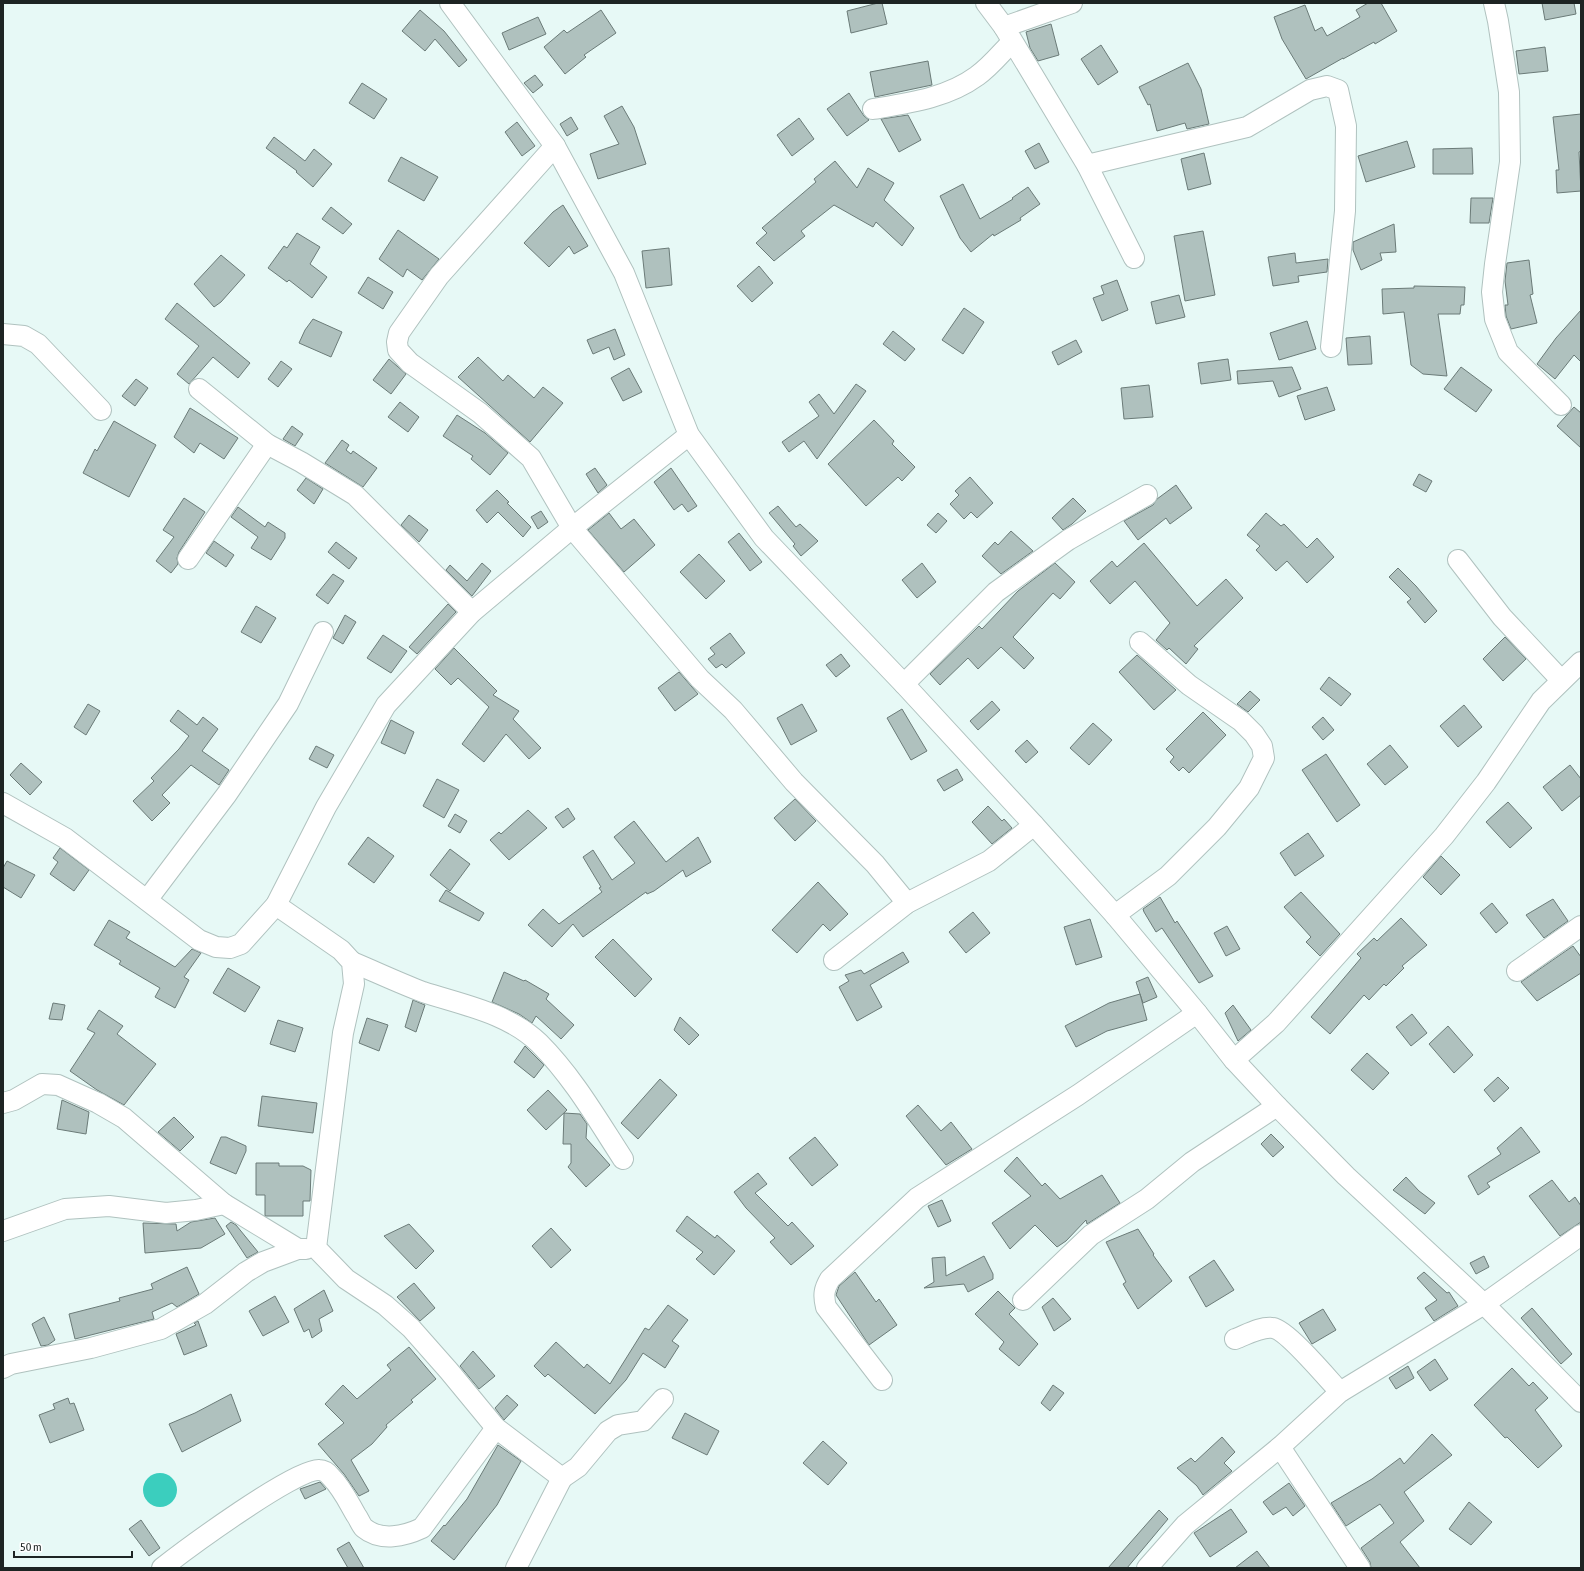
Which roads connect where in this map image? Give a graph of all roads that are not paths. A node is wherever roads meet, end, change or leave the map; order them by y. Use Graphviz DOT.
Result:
graph roads {
  1 [pos="450,3"];
  2 [pos="986,3"];
  3 [pos="1072,3"];
  4 [pos="1494,3"];
  5 [pos="1008,34"];
  6 [pos="873,109"];
  7 [pos="555,146"];
  8 [pos="1087,165"];
  9 [pos="1134,258"];
  10 [pos="3,334"];
  11 [pos="1331,347"];
  12 [pos="199,389"];
  13 [pos="1561,405"];
  14 [pos="101,410"];
  15 [pos="689,435"];
  16 [pos="267,444"];
  17 [pos="1147,495"];
  18 [pos="572,528"];
  19 [pos="188,559"];
  20 [pos="1458,560"];
  21 [pos="472,612"];
  22 [pos="323,632"];
  23 [pos="1140,642"];
  24 [pos="1581,662"];
  25 [pos="1561,680"];
  26 [pos="904,684"];
  27 [pos="3,803"];
  28 [pos="1034,825"];
  29 [pos="147,900"];
  30 [pos="907,903"];
  31 [pos="276,905"];
  32 [pos="1115,915"];
  33 [pos="1581,926"];
  34 [pos="834,960"];
  35 [pos="352,962"];
  36 [pos="1517,971"];
  37 [pos="1197,1013"];
  38 [pos="1234,1060"];
  39 [pos="3,1103"];
  40 [pos="1277,1106"];
  41 [pos="623,1159"];
  42 [pos="224,1204"];
  43 [pos="3,1231"];
  44 [pos="1581,1234"];
  45 [pos="307,1249"];
  46 [pos="1024,1300"];
  47 [pos="1484,1304"];
  48 [pos="1235,1339"];
  49 [pos="3,1368"];
  50 [pos="882,1380"];
  51 [pos="1340,1392"];
  52 [pos="663,1399"];
  53 [pos="1581,1402"];
  54 [pos="496,1428"];
  55 [pos="1280,1447"];
  56 [pos="562,1478"];
  57 [pos="162,1568"];
  58 [pos="516,1568"];
  59 [pos="1147,1568"];
  60 [pos="1360,1568"];
  1 -- 7 [label="street"];
  2 -- 5 [label="street"];
  3 -- 5 [label="street"];
  4 -- 13 [label="street"];
  5 -- 6 [label="street"];
  5 -- 8 [label="street"];
  7 -- 15 [label="street"];
  7 -- 18 [label="street"];
  8 -- 9 [label="street"];
  8 -- 11 [label="street"];
  10 -- 14 [label="street"];
  12 -- 16 [label="street"];
  15 -- 18 [label="street"];
  15 -- 26 [label="street"];
  16 -- 19 [label="street"];
  16 -- 21 [label="street"];
  17 -- 26 [label="street"];
  18 -- 21 [label="street"];
  18 -- 30 [label="street"];
  20 -- 25 [label="street"];
  21 -- 31 [label="street"];
  22 -- 29 [label="street"];
  23 -- 32 [label="street"];
  24 -- 25 [label="street"];
  25 -- 38 [label="street"];
  26 -- 28 [label="street"];
  27 -- 29 [label="street"];
  28 -- 30 [label="street"];
  28 -- 32 [label="street"];
  29 -- 31 [label="street"];
  30 -- 34 [label="street"];
  31 -- 35 [label="street"];
  32 -- 37 [label="street"];
  33 -- 36 [label="street"];
  35 -- 41 [label="street"];
  35 -- 45 [label="street"];
  37 -- 38 [label="street"];
  37 -- 50 [label="street"];
  38 -- 40 [label="street"];
  39 -- 42 [label="street"];
  40 -- 46 [label="street"];
  40 -- 47 [label="street"];
  42 -- 43 [label="street"];
  42 -- 45 [label="street"];
  44 -- 47 [label="street"];
  45 -- 49 [label="street"];
  45 -- 54 [label="street"];
  47 -- 51 [label="street"];
  47 -- 53 [label="street"];
  48 -- 51 [label="street"];
  51 -- 55 [label="street"];
  52 -- 56 [label="street"];
  54 -- 56 [label="street"];
  54 -- 57 [label="street"];
  55 -- 59 [label="street"];
  55 -- 60 [label="street"];
  56 -- 58 [label="street"];
}
